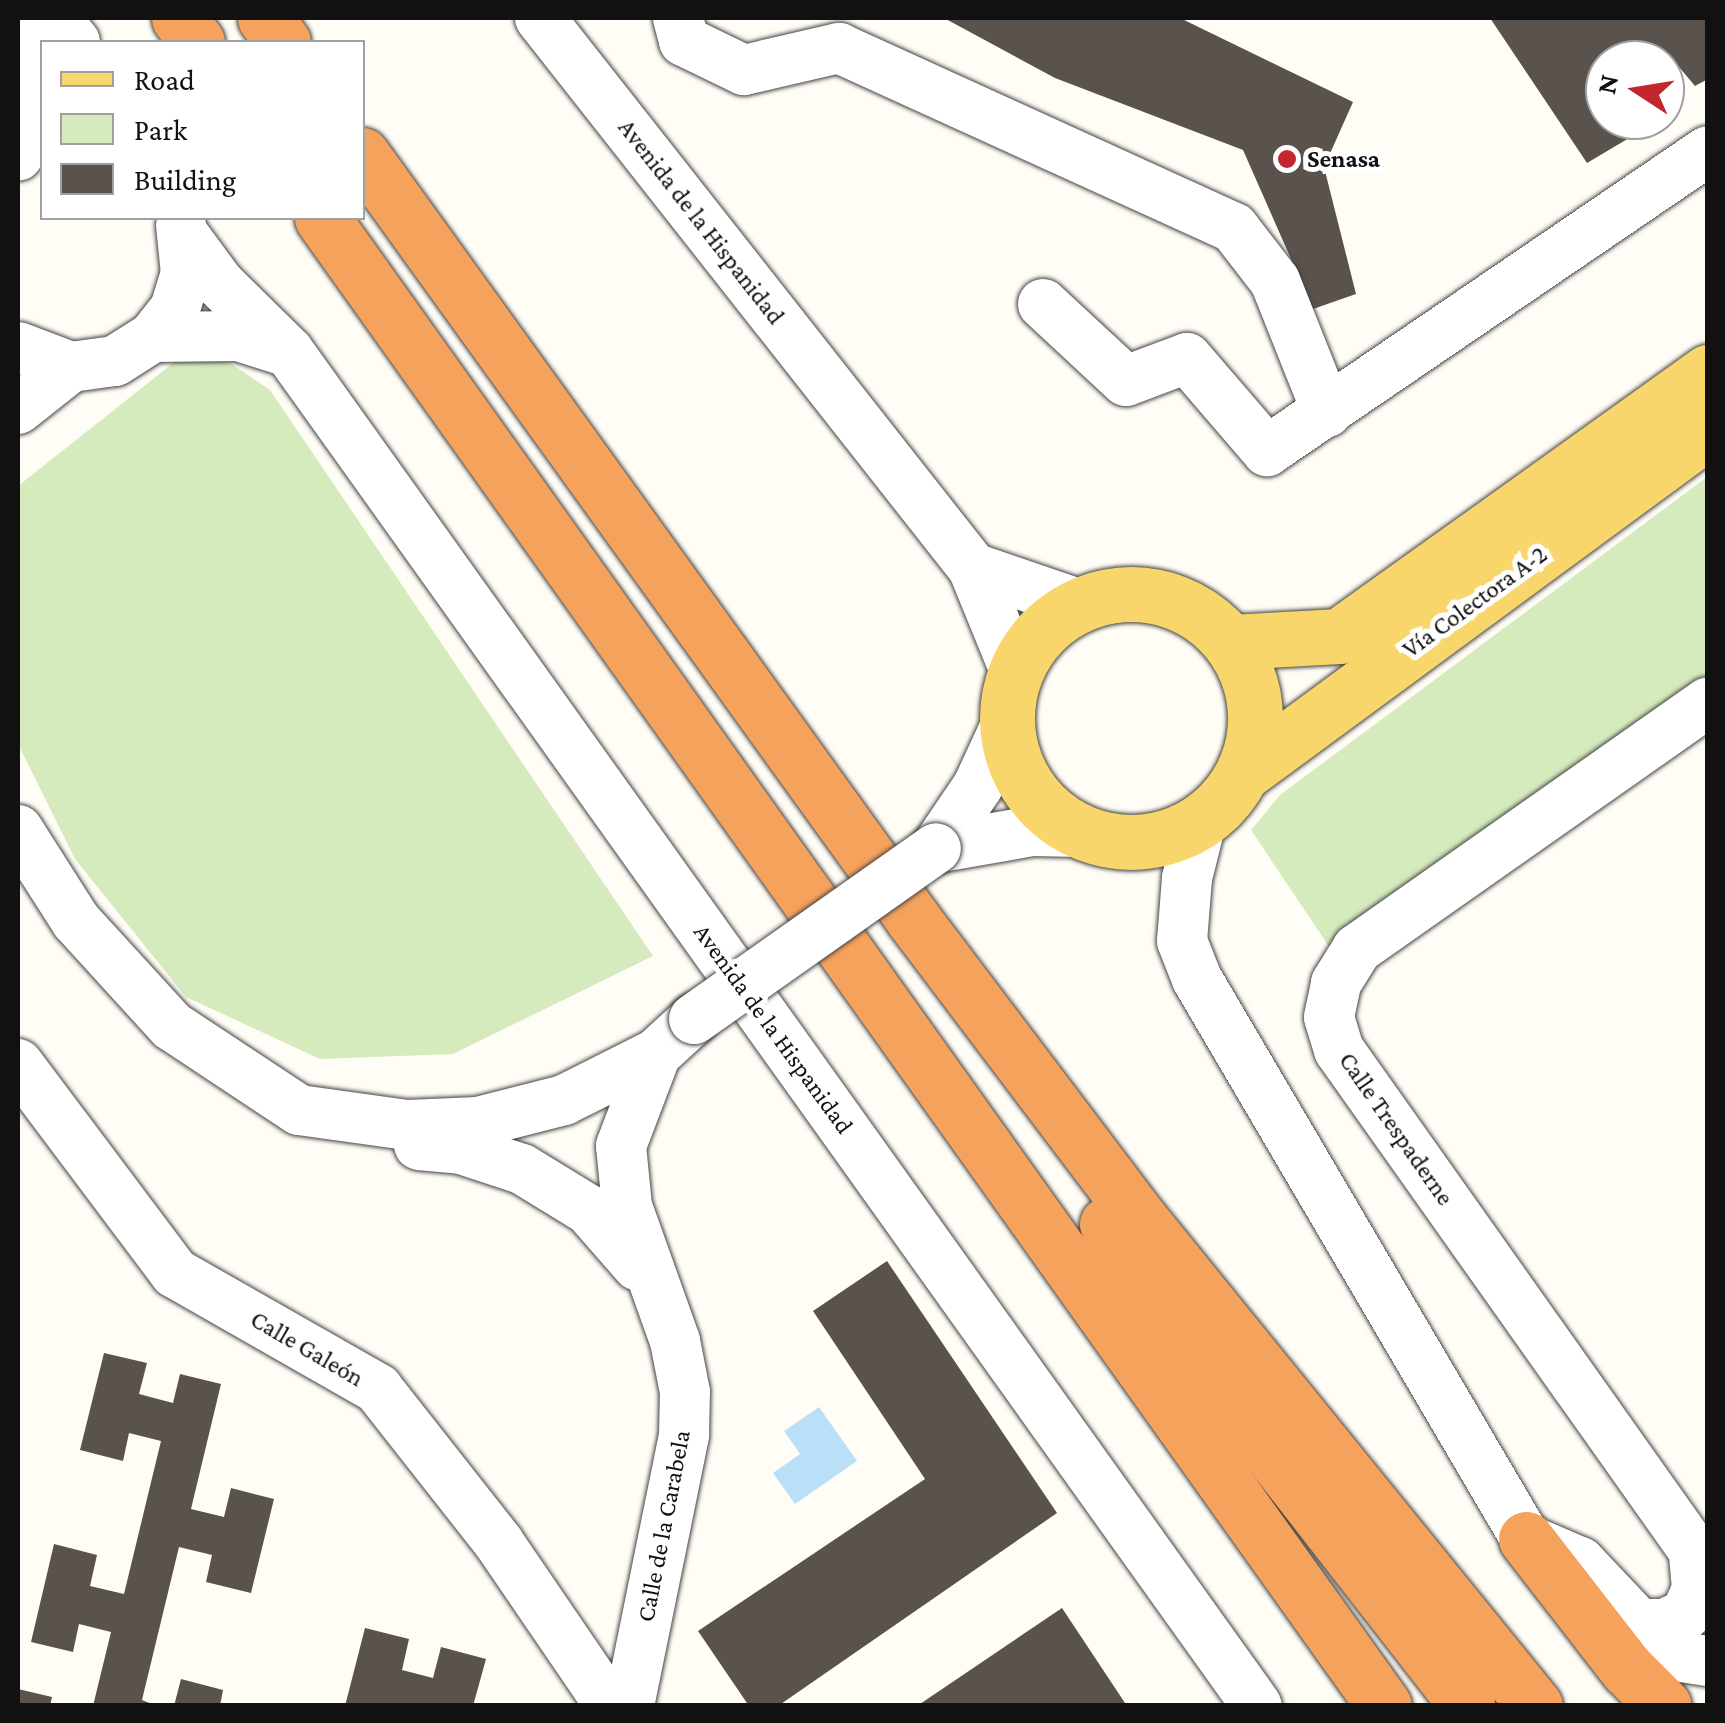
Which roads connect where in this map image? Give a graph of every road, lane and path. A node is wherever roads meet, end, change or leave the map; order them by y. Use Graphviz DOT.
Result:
graph roads {
  1 [pos="55,18"];
  2 [pos="179,18"];
  3 [pos="265,18"];
  4 [pos="540,18"];
  5 [pos="678,18"];
  6 [pos="18,36"];
  7 [pos="74,40"];
  8 [pos="196,40"];
  9 [pos="281,40"];
  10 [pos="1708,151"];
  11 [pos="18,156"];
  12 [pos="40,157"];
  13 [pos="365,158"];
  14 [pos="18,170"];
  15 [pos="323,220"];
  16 [pos="182,228"];
  17 [pos="1043,304"];
  18 [pos="154,337"];
  19 [pos="18,347"];
  20 [pos="290,352"];
  21 [pos="71,367"];
  22 [pos="1708,372"];
  23 [pos="18,409"];
  24 [pos="1327,412"];
  25 [pos="1708,431"];
  26 [pos="973,568"];
  27 [pos="1078,604"];
  28 [pos="1231,642"];
  29 [pos="1015,671"];
  30 [pos="1708,702"];
  31 [pos="1006,724"];
  32 [pos="1243,774"];
  33 [pos="1201,822"];
  34 [pos="18,830"];
  35 [pos="1080,832"];
  36 [pos="936,848"];
  37 [pos="913,919"];
  38 [pos="694,1019"];
  39 [pos="656,1054"];
  40 [pos="18,1064"];
  41 [pos="246,1080"];
  42 [pos="299,1110"];
  43 [pos="658,1288"];
  44 [pos="1526,1539"];
  45 [pos="1636,1624"];
  46 [pos="1494,1648"];
  47 [pos="1708,1661"];
  48 [pos="610,1706"];
  49 [pos="629,1706"];
  50 [pos="1257,1706"];
  51 [pos="1384,1706"];
  52 [pos="1468,1706"];
  53 [pos="1536,1706"];
  54 [pos="1572,1706"];
  55 [pos="1664,1706"];
  1 -- 7 [label="street"];
  2 -- 8 [label="highway"];
  3 -- 9 [label="highway"];
  4 -- 26 [label="street, Avenida de la Hispanidad"];
  5 -- 24 [label="street"];
  6 -- 11 [label="street"];
  10 -- 24 [label="street"];
  12 -- 14 [label="street"];
  13 -- 37 [label="highway"];
  15 -- 51 [label="highway"];
  16 -- 18 [label="street"];
  16 -- 20 [label="street, Avenida de la Hispanidad"];
  17 -- 24 [label="street"];
  18 -- 20 [label="street"];
  18 -- 21 [label="street"];
  19 -- 21 [label="street"];
  20 -- 50 [label="street, Avenida de la Hispanidad"];
  21 -- 23 [label="street"];
  22 -- 28 [label="main road, Vía Colectora A-2"];
  25 -- 32 [label="main road, Vía Colectora A-2"];
  26 -- 27 [label="street"];
  26 -- 29 [label="street, Avenida de la Hispanidad"];
  27 -- 28 [label="main road"];
  27 -- 29 [label="main road"];
  28 -- 32 [label="main road"];
  29 -- 31 [label="main road"];
  30 -- 45 [label="street, Calle Trespaderne"];
  31 -- 35 [label="main road"];
  31 -- 36 [label="street"];
  32 -- 33 [label="main road"];
  33 -- 35 [label="main road"];
  33 -- 44 [label="street"];
  34 -- 41 [label="street, Calle de la Carabela"];
  35 -- 36 [label="street"];
  36 -- 38 [label="street, bridge"];
  37 -- 46 [label="highway"];
  37 -- 52 [label="highway"];
  38 -- 39 [label="street, Calle de la Carabela"];
  38 -- 41 [label="street, Calle de la Carabela"];
  39 -- 42 [label="street, Calle de la Carabela"];
  39 -- 43 [label="street, Calle de la Carabela"];
  40 -- 48 [label="street, Calle Galeón"];
  41 -- 42 [label="street, Calle de la Carabela"];
  42 -- 43 [label="street, Calle de la Carabela"];
  43 -- 49 [label="street, Calle de la Carabela"];
  44 -- 45 [label="street"];
  44 -- 55 [label="highway"];
  45 -- 47 [label="street"];
  46 -- 53 [label="highway"];
  46 -- 54 [label="highway"];
}
